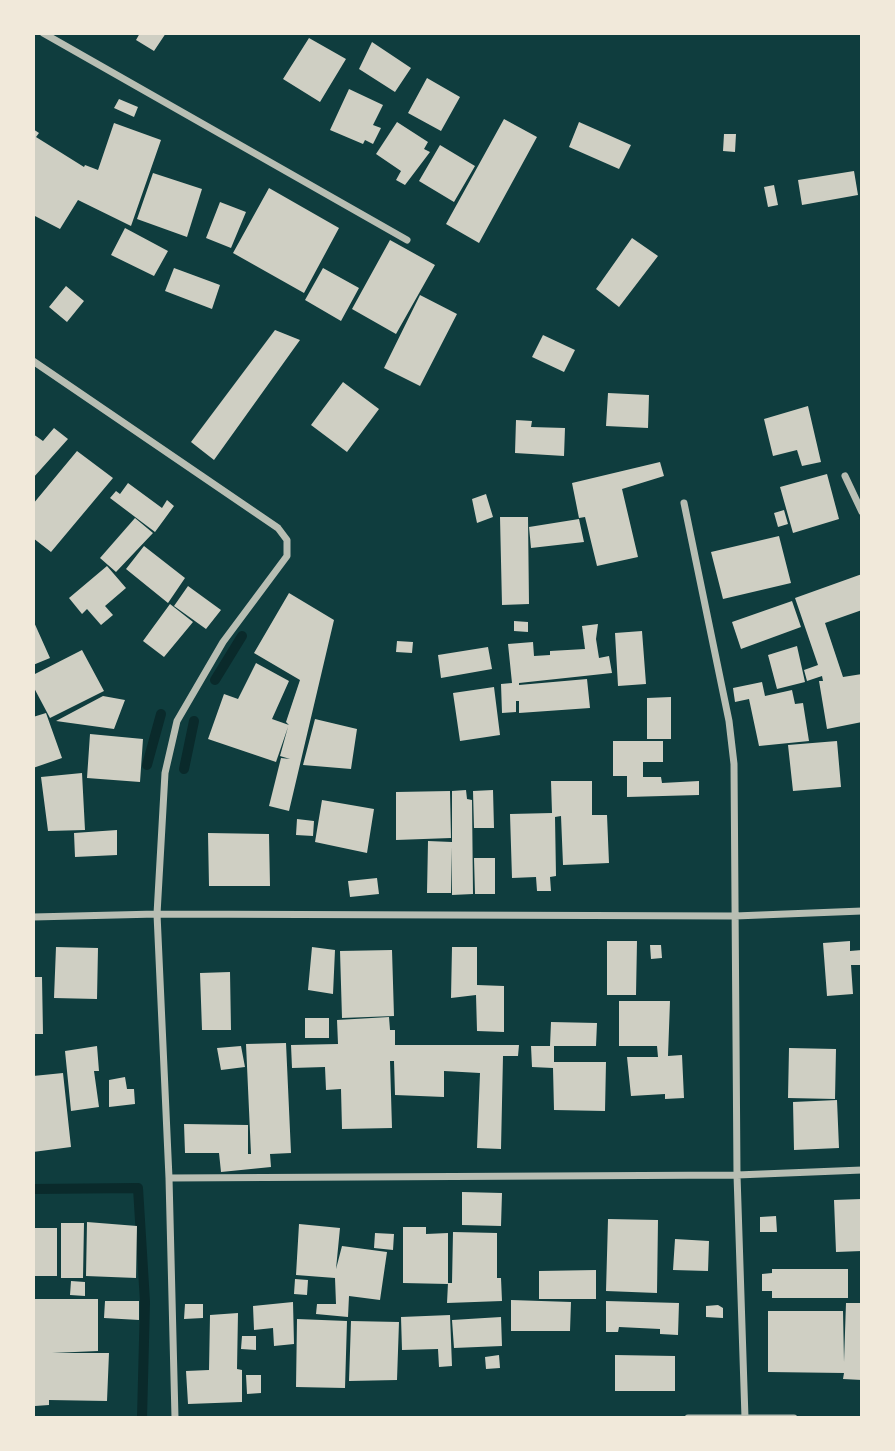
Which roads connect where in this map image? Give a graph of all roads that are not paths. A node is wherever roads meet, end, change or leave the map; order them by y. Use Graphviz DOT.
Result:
graph roads {
  1 [pos="43,33"];
  2 [pos="407,240"];
  3 [pos="33,361"];
  4 [pos="845,476"];
  5 [pos="684,503"];
  6 [pos="862,512"];
  7 [pos="862,911"];
  8 [pos="157,914"];
  9 [pos="736,916"];
  10 [pos="33,917"];
  11 [pos="862,1170"];
  12 [pos="737,1174"];
  13 [pos="169,1178"];
  14 [pos="745,1417"];
  15 [pos="175,1418"];
  16 [pos="688,1418"];
  17 [pos="794,1418"];
  1 -- 2 [label="street"];
  3 -- 8 [label="street"];
  4 -- 6 [label="street"];
  5 -- 9 [label="street"];
  7 -- 9 [label="street"];
  8 -- 9 [label="street"];
  8 -- 10 [label="street"];
  8 -- 13 [label="street"];
  9 -- 12 [label="street"];
  11 -- 12 [label="street"];
  12 -- 13 [label="street"];
  12 -- 14 [label="street"];
  13 -- 15 [label="street"];
  14 -- 16 [label="street"];
  14 -- 17 [label="street"];
}
